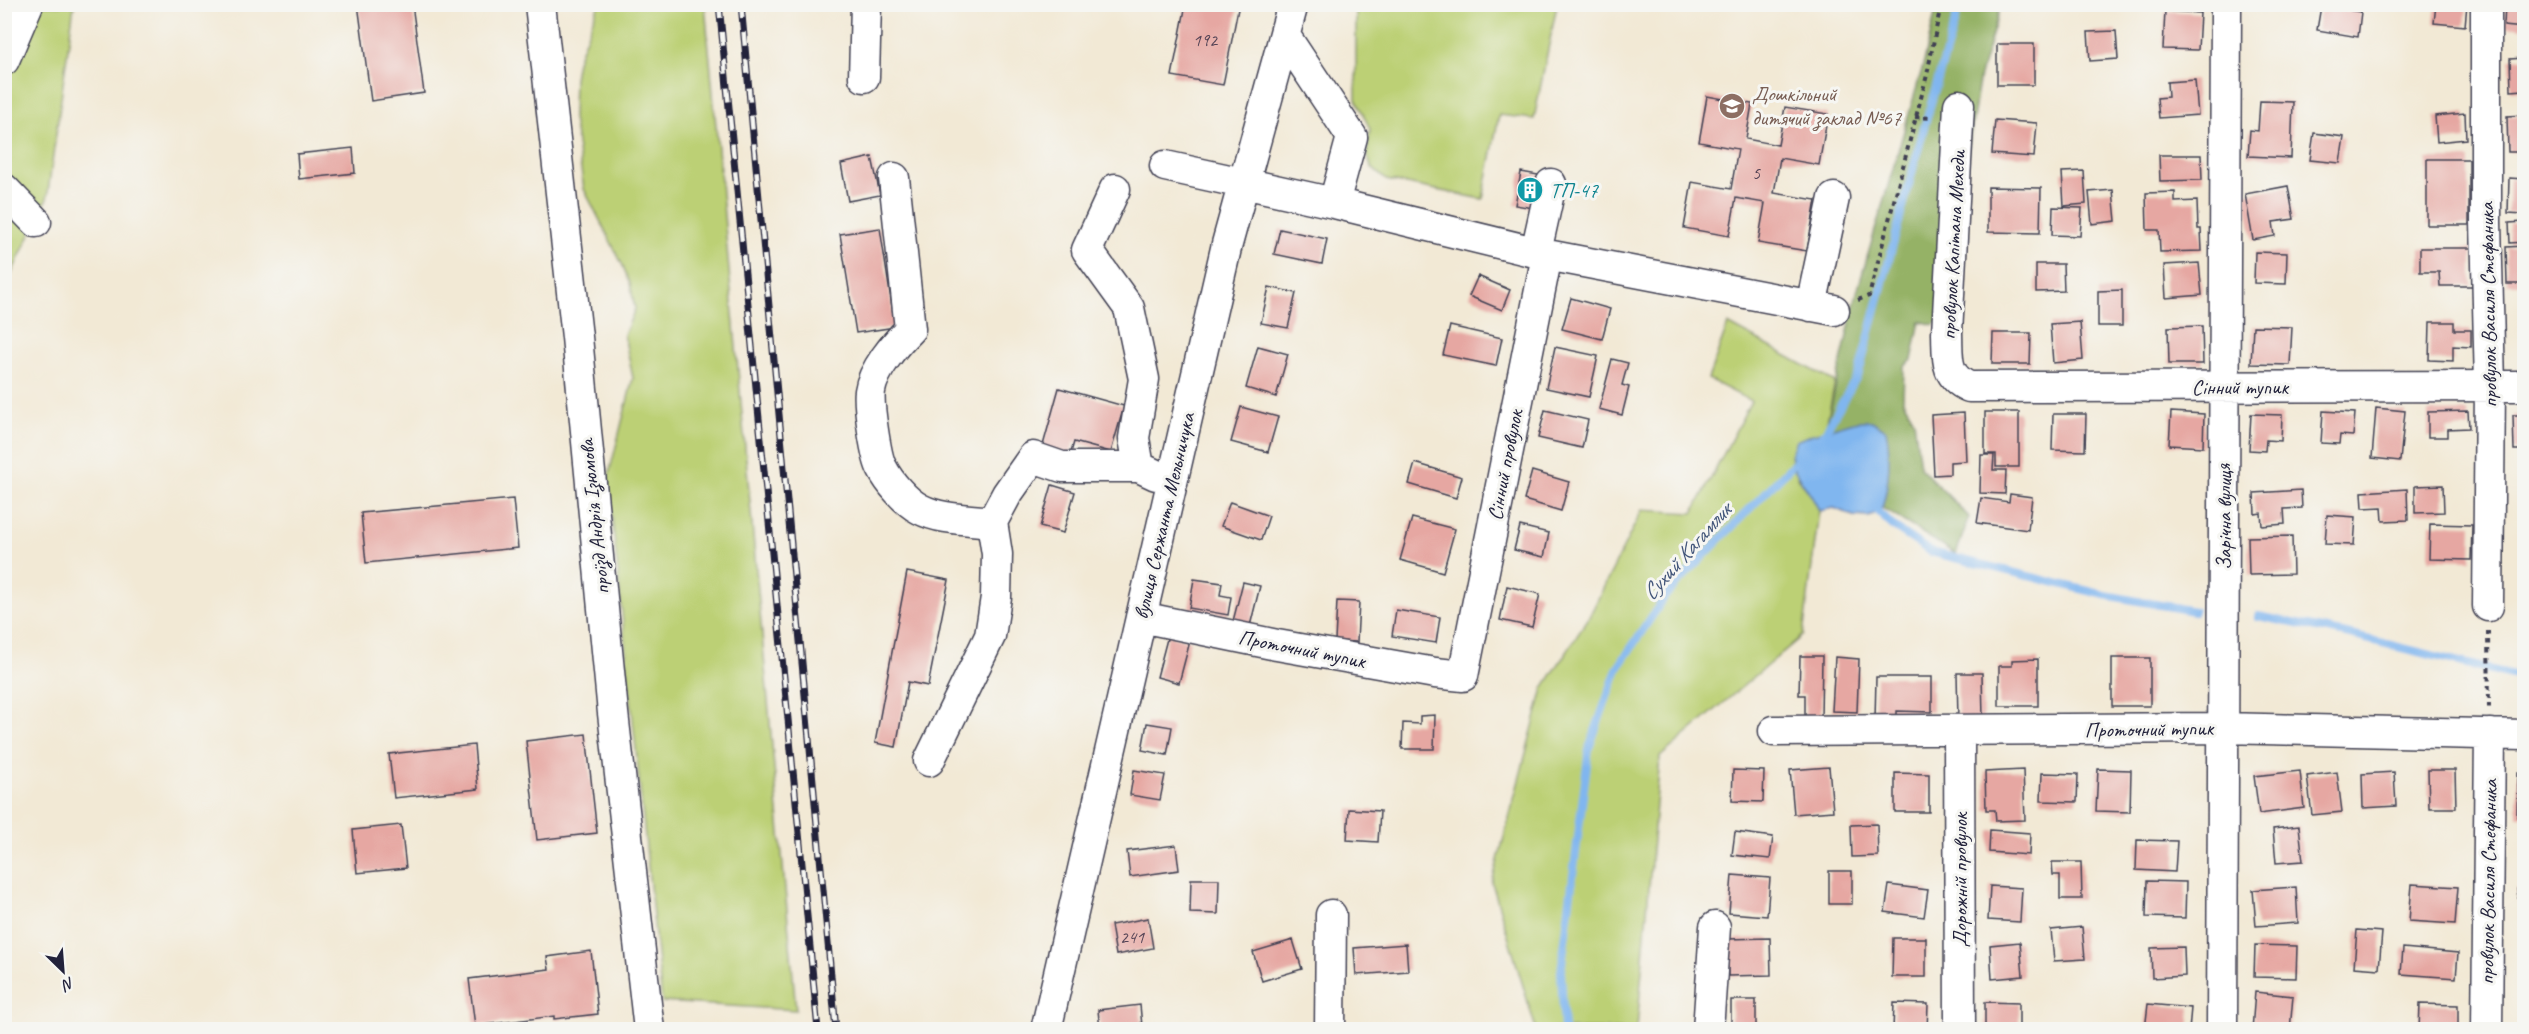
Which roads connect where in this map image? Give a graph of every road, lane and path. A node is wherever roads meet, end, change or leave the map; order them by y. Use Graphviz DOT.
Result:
graph roads {
  1 [pos="28,4"];
  2 [pos="540,4"];
  3 [pos="866,4"];
  4 [pos="1293,4"];
  5 [pos="1941,4"];
  6 [pos="2226,4"];
  7 [pos="2486,4"];
  8 [pos="1285,36"];
  9 [pos="4,60"];
  10 [pos="864,77"];
  11 [pos="1949,112"];
  12 [pos="1915,117"];
  13 [pos="1164,166"];
  14 [pos="894,178"];
  15 [pos="1551,184"];
  16 [pos="1243,185"];
  17 [pos="4,189"];
  18 [pos="1115,189"];
  19 [pos="1834,198"];
  20 [pos="1334,203"];
  21 [pos="36,222"];
  22 [pos="1542,254"];
  23 [pos="1823,308"];
  24 [pos="1957,382"];
  25 [pos="2490,386"];
  26 [pos="2524,386"];
  27 [pos="2225,387"];
  28 [pos="1139,467"];
  29 [pos="1172,483"];
  30 [pos="992,522"];
  31 [pos="2488,606"];
  32 [pos="1141,617"];
  33 [pos="1463,676"];
  34 [pos="2223,728"];
  35 [pos="1959,730"];
  36 [pos="1774,731"];
  37 [pos="2490,734"];
  38 [pos="2524,735"];
  39 [pos="929,761"];
  40 [pos="1331,915"];
  41 [pos="1715,927"];
  42 [pos="649,1029"];
  43 [pos="1046,1029"];
  44 [pos="1330,1029"];
  45 [pos="1708,1029"];
  46 [pos="1960,1029"];
  47 [pos="2222,1029"];
  48 [pos="2487,1029"];
  1 -- 9 [label="street"];
  2 -- 42 [label="street, проїзд Андрія Ізюмова"];
  3 -- 10 [label="street"];
  4 -- 8 [label="street, вулиця Сержанта Мельничука"];
  5 -- 12 [label="path"];
  6 -- 27 [label="street, Зарічна вулиця"];
  7 -- 25 [label="street, провулок Василя Стефаника"];
  8 -- 16 [label="street, вулиця Сержанта Мельничука"];
  8 -- 20 [label="street"];
  11 -- 12 [label="path"];
  11 -- 24 [label="street, провулок Капітана Мехеди"];
  12 -- 23 [label="path"];
  13 -- 16 [label="street"];
  14 -- 30 [label="street"];
  15 -- 22 [label="street, Сінний провулок"];
  16 -- 20 [label="street"];
  16 -- 29 [label="street, вулиця Сержанта Мельничука"];
  17 -- 21 [label="street"];
  18 -- 28 [label="street"];
  19 -- 23 [label="street"];
  20 -- 22 [label="street"];
  22 -- 23 [label="street"];
  22 -- 33 [label="street, Сінний провулок"];
  24 -- 27 [label="street, Сінний тупик"];
  25 -- 26 [label="street, Сінний тупик"];
  25 -- 27 [label="street, Сінний тупик"];
  25 -- 31 [label="street, провулок Василя Стефаника"];
  27 -- 34 [label="street, Зарічна вулиця"];
  28 -- 29 [label="street"];
  28 -- 30 [label="street"];
  29 -- 32 [label="street, вулиця Сержанта Мельничука"];
  30 -- 39 [label="street"];
  31 -- 37 [label="path"];
  32 -- 33 [label="street, Проточний тупик"];
  32 -- 43 [label="street, вулиця Сержанта Мельничука"];
  34 -- 35 [label="street, Проточний тупик"];
  34 -- 37 [label="street, Проточний тупик"];
  34 -- 47 [label="street, Зарічна вулиця"];
  35 -- 36 [label="street, Проточний тупик"];
  35 -- 46 [label="street, Дорожній провулок"];
  37 -- 38 [label="street, Проточний тупик"];
  37 -- 48 [label="street, провулок Василя Стефаника"];
  40 -- 44 [label="street"];
  41 -- 45 [label="street"];
}
